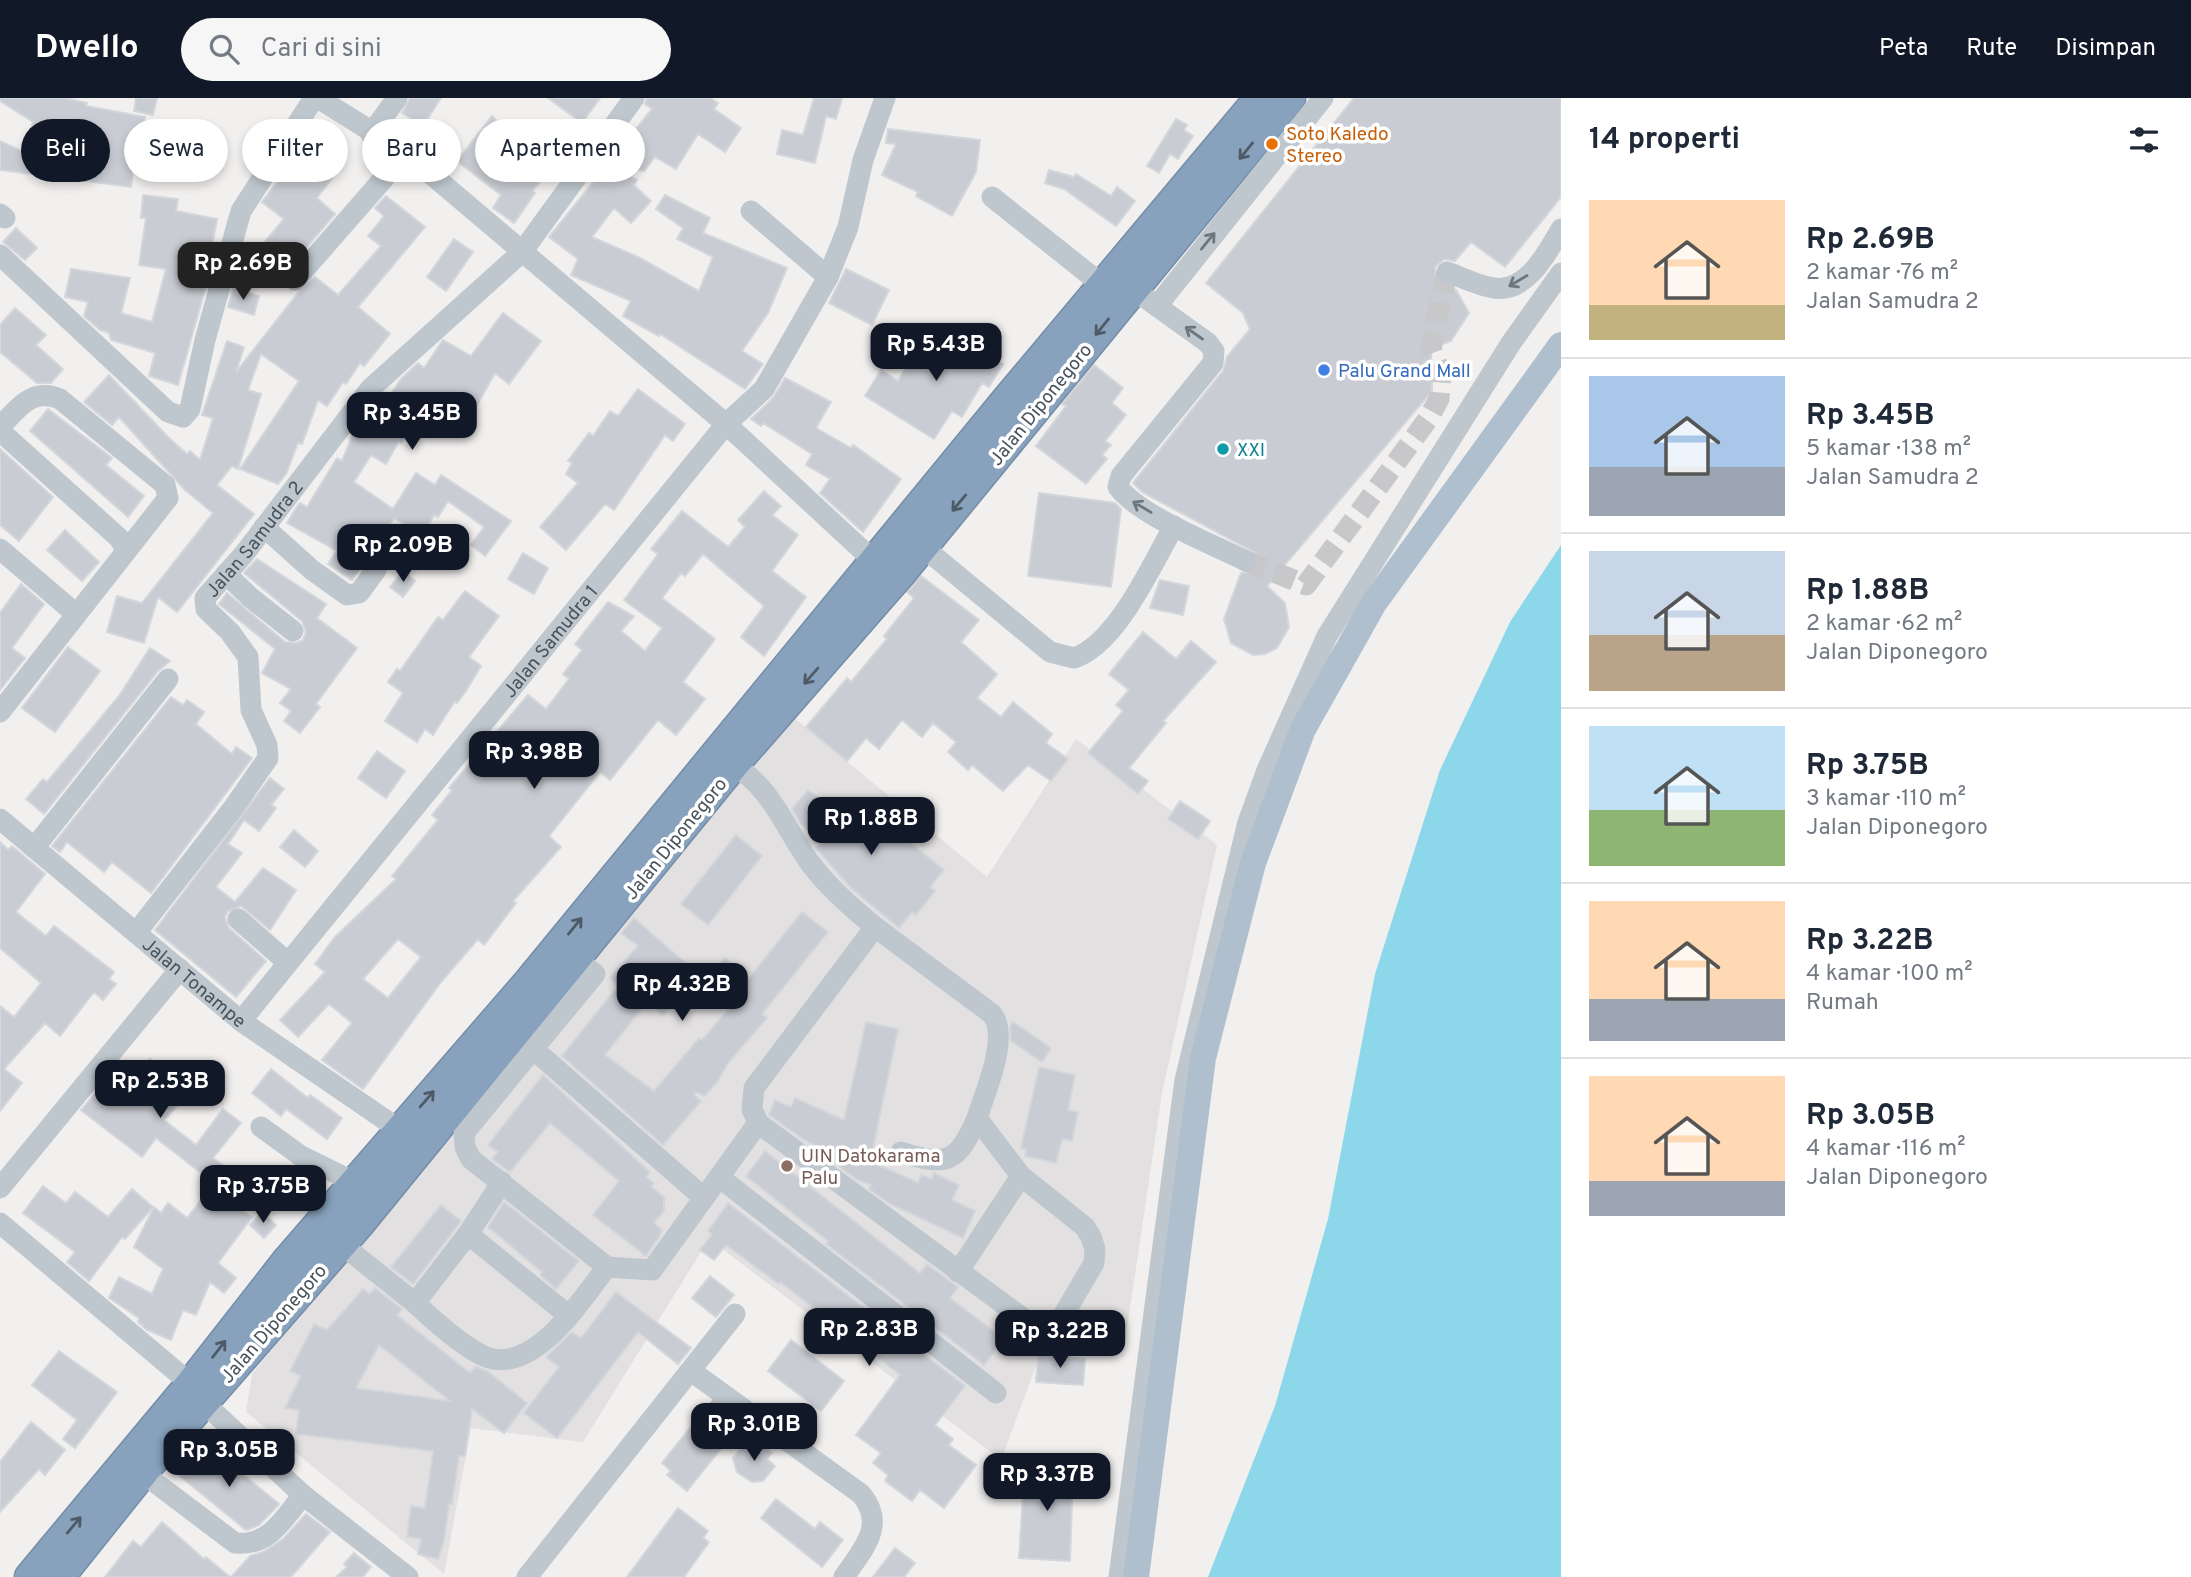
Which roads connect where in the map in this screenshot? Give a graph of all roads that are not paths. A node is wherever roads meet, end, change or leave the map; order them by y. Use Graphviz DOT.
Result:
graph roads {
  1 [pos="316,98"];
  2 [pos="397,98"];
  3 [pos="634,98"];
  4 [pos="885,98"];
  5 [pos="1260,98"];
  6 [pos="1290,98"];
  7 [pos="1323,98"];
  8 [pos="382,119"];
  9 [pos="362,128"];
  10 [pos="381,182"];
  11 [pos="440,182"];
  12 [pos="992,197"];
  13 [pos="751,211"];
  14 [pos="1561,229"];
  15 [pos="522,251"];
  16 [pos="0,256"];
  17 [pos="1447,272"];
  18 [pos="1561,273"];
  19 [pos="828,277"];
  20 [pos="295,280"];
  21 [pos="1141,290"];
  22 [pos="1561,345"];
  23 [pos="726,424"];
  24 [pos="0,429"];
  25 [pos="1174,526"];
  26 [pos="264,527"];
  27 [pos="923,547"];
  28 [pos="0,549"];
  29 [pos="126,550"];
  30 [pos="874,561"];
  31 [pos="1246,561"];
  32 [pos="376,570"];
  33 [pos="226,574"];
  34 [pos="76,614"];
  35 [pos="293,631"];
  36 [pos="168,679"];
  37 [pos="0,712"];
  38 [pos="733,765"];
  39 [pos="0,819"];
  40 [pos="34,848"];
  41 [pos="237,919"];
  42 [pos="875,927"];
  43 [pos="136,933"];
  44 [pos="577,959"];
  45 [pos="287,962"];
  46 [pos="180,969"];
  47 [pos="241,1021"];
  48 [pos="532,1048"];
  49 [pos="977,1118"];
  50 [pos="758,1123"];
  51 [pos="261,1127"];
  52 [pos="400,1130"];
  53 [pos="901,1152"];
  54 [pos="1021,1175"];
  55 [pos="719,1177"];
  56 [pos="354,1182"];
  57 [pos="502,1182"];
  58 [pos="0,1188"];
  59 [pos="704,1198"];
  60 [pos="0,1223"];
  61 [pos="344,1226"];
  62 [pos="468,1234"];
  63 [pos="607,1267"];
  64 [pos="958,1272"];
  65 [pos="415,1303"];
  66 [pos="736,1314"];
  67 [pos="568,1315"];
  68 [pos="691,1371"];
  69 [pos="198,1393"];
  70 [pos="996,1393"];
  71 [pos="727,1398"];
  72 [pos="710,1420"];
  73 [pos="135,1468"];
  74 [pos="303,1495"];
  75 [pos="30,1577"];
  76 [pos="59,1577"];
  77 [pos="408,1577"];
  78 [pos="528,1577"];
  79 [pos="844,1577"];
  80 [pos="1119,1577"];
  81 [pos="1136,1577"];
  1 -- 9 [label="street"];
  1 -- 16 [label="street"];
  2 -- 8 [label="street"];
  3 -- 15 [label="street, Jalan Samudra 2"];
  4 -- 19 [label="street, Jalan Samudra 1"];
  5 -- 21 [label="highway, Jalan Diponegoro"];
  6 -- 21 [label="highway, Jalan Diponegoro, one-way"];
  21 -- 7 [label="street, one-way"];
  10 -- 20 [label="street"];
  11 -- 15 [label="street"];
  12 -- 21 [label="street"];
  13 -- 19 [label="street"];
  14 -- 17 [label="street, one-way"];
  15 -- 23 [label="street"];
  15 -- 26 [label="street, Jalan Samudra 2"];
  18 -- 80 [label="street"];
  19 -- 23 [label="street, Jalan Samudra 1"];
  25 -- 21 [label="street, one-way"];
  21 -- 27 [label="highway, Jalan Diponegoro, one-way"];
  21 -- 30 [label="highway, Jalan Diponegoro"];
  22 -- 81 [label="main road"];
  23 -- 30 [label="street"];
  23 -- 45 [label="street, Jalan Samudra 1"];
  24 -- 29 [label="street"];
  24 -- 29 [label="street"];
  25 -- 27 [label="street"];
  25 -- 31 [label="street"];
  26 -- 32 [label="street"];
  26 -- 33 [label="street, Jalan Samudra 2"];
  27 -- 38 [label="highway, Jalan Diponegoro, one-way"];
  28 -- 34 [label="street"];
  29 -- 34 [label="street"];
  52 -- 30 [label="highway, Jalan Diponegoro, one-way"];
  33 -- 35 [label="street"];
  33 -- 43 [label="street, Jalan Samudra 2"];
  34 -- 37 [label="street"];
  36 -- 40 [label="street"];
  38 -- 42 [label="street"];
  38 -- 44 [label="highway, Jalan Diponegoro"];
  39 -- 40 [label="street, Jalan Tonampe"];
  40 -- 43 [label="street, Jalan Tonampe"];
  41 -- 45 [label="street"];
  42 -- 49 [label="street"];
  42 -- 50 [label="street"];
  43 -- 46 [label="street, Jalan Tonampe"];
  44 -- 48 [label="street"];
  44 -- 61 [label="highway, Jalan Diponegoro"];
  45 -- 47 [label="street, Jalan Samudra 1"];
  46 -- 47 [label="street, Jalan Tonampe"];
  46 -- 58 [label="street"];
  47 -- 52 [label="street, Jalan Tonampe"];
  48 -- 57 [label="street"];
  48 -- 59 [label="street"];
  49 -- 53 [label="street"];
  49 -- 54 [label="street"];
  50 -- 55 [label="street"];
  50 -- 64 [label="street"];
  51 -- 56 [label="street"];
  52 -- 56 [label="highway, Jalan Diponegoro"];
  54 -- 64 [label="street"];
  54 -- 64 [label="street"];
  55 -- 59 [label="street"];
  55 -- 70 [label="street"];
  56 -- 61 [label="highway, Jalan Diponegoro"];
  57 -- 62 [label="street"];
  57 -- 63 [label="street"];
  59 -- 63 [label="street"];
  60 -- 69 [label="street"];
  61 -- 65 [label="street"];
  61 -- 69 [label="highway, Jalan Diponegoro"];
  62 -- 65 [label="street"];
  62 -- 67 [label="street"];
  63 -- 67 [label="street"];
  65 -- 67 [label="street"];
  66 -- 68 [label="street"];
  68 -- 71 [label="street"];
  68 -- 78 [label="street"];
  69 -- 73 [label="highway, Jalan Diponegoro"];
  69 -- 74 [label="street"];
  71 -- 72 [label="street"];
  71 -- 79 [label="street"];
  73 -- 74 [label="street"];
  75 -- 73 [label="highway, Jalan Diponegoro, one-way"];
  73 -- 76 [label="highway, Jalan Diponegoro"];
  74 -- 77 [label="street"];
}
